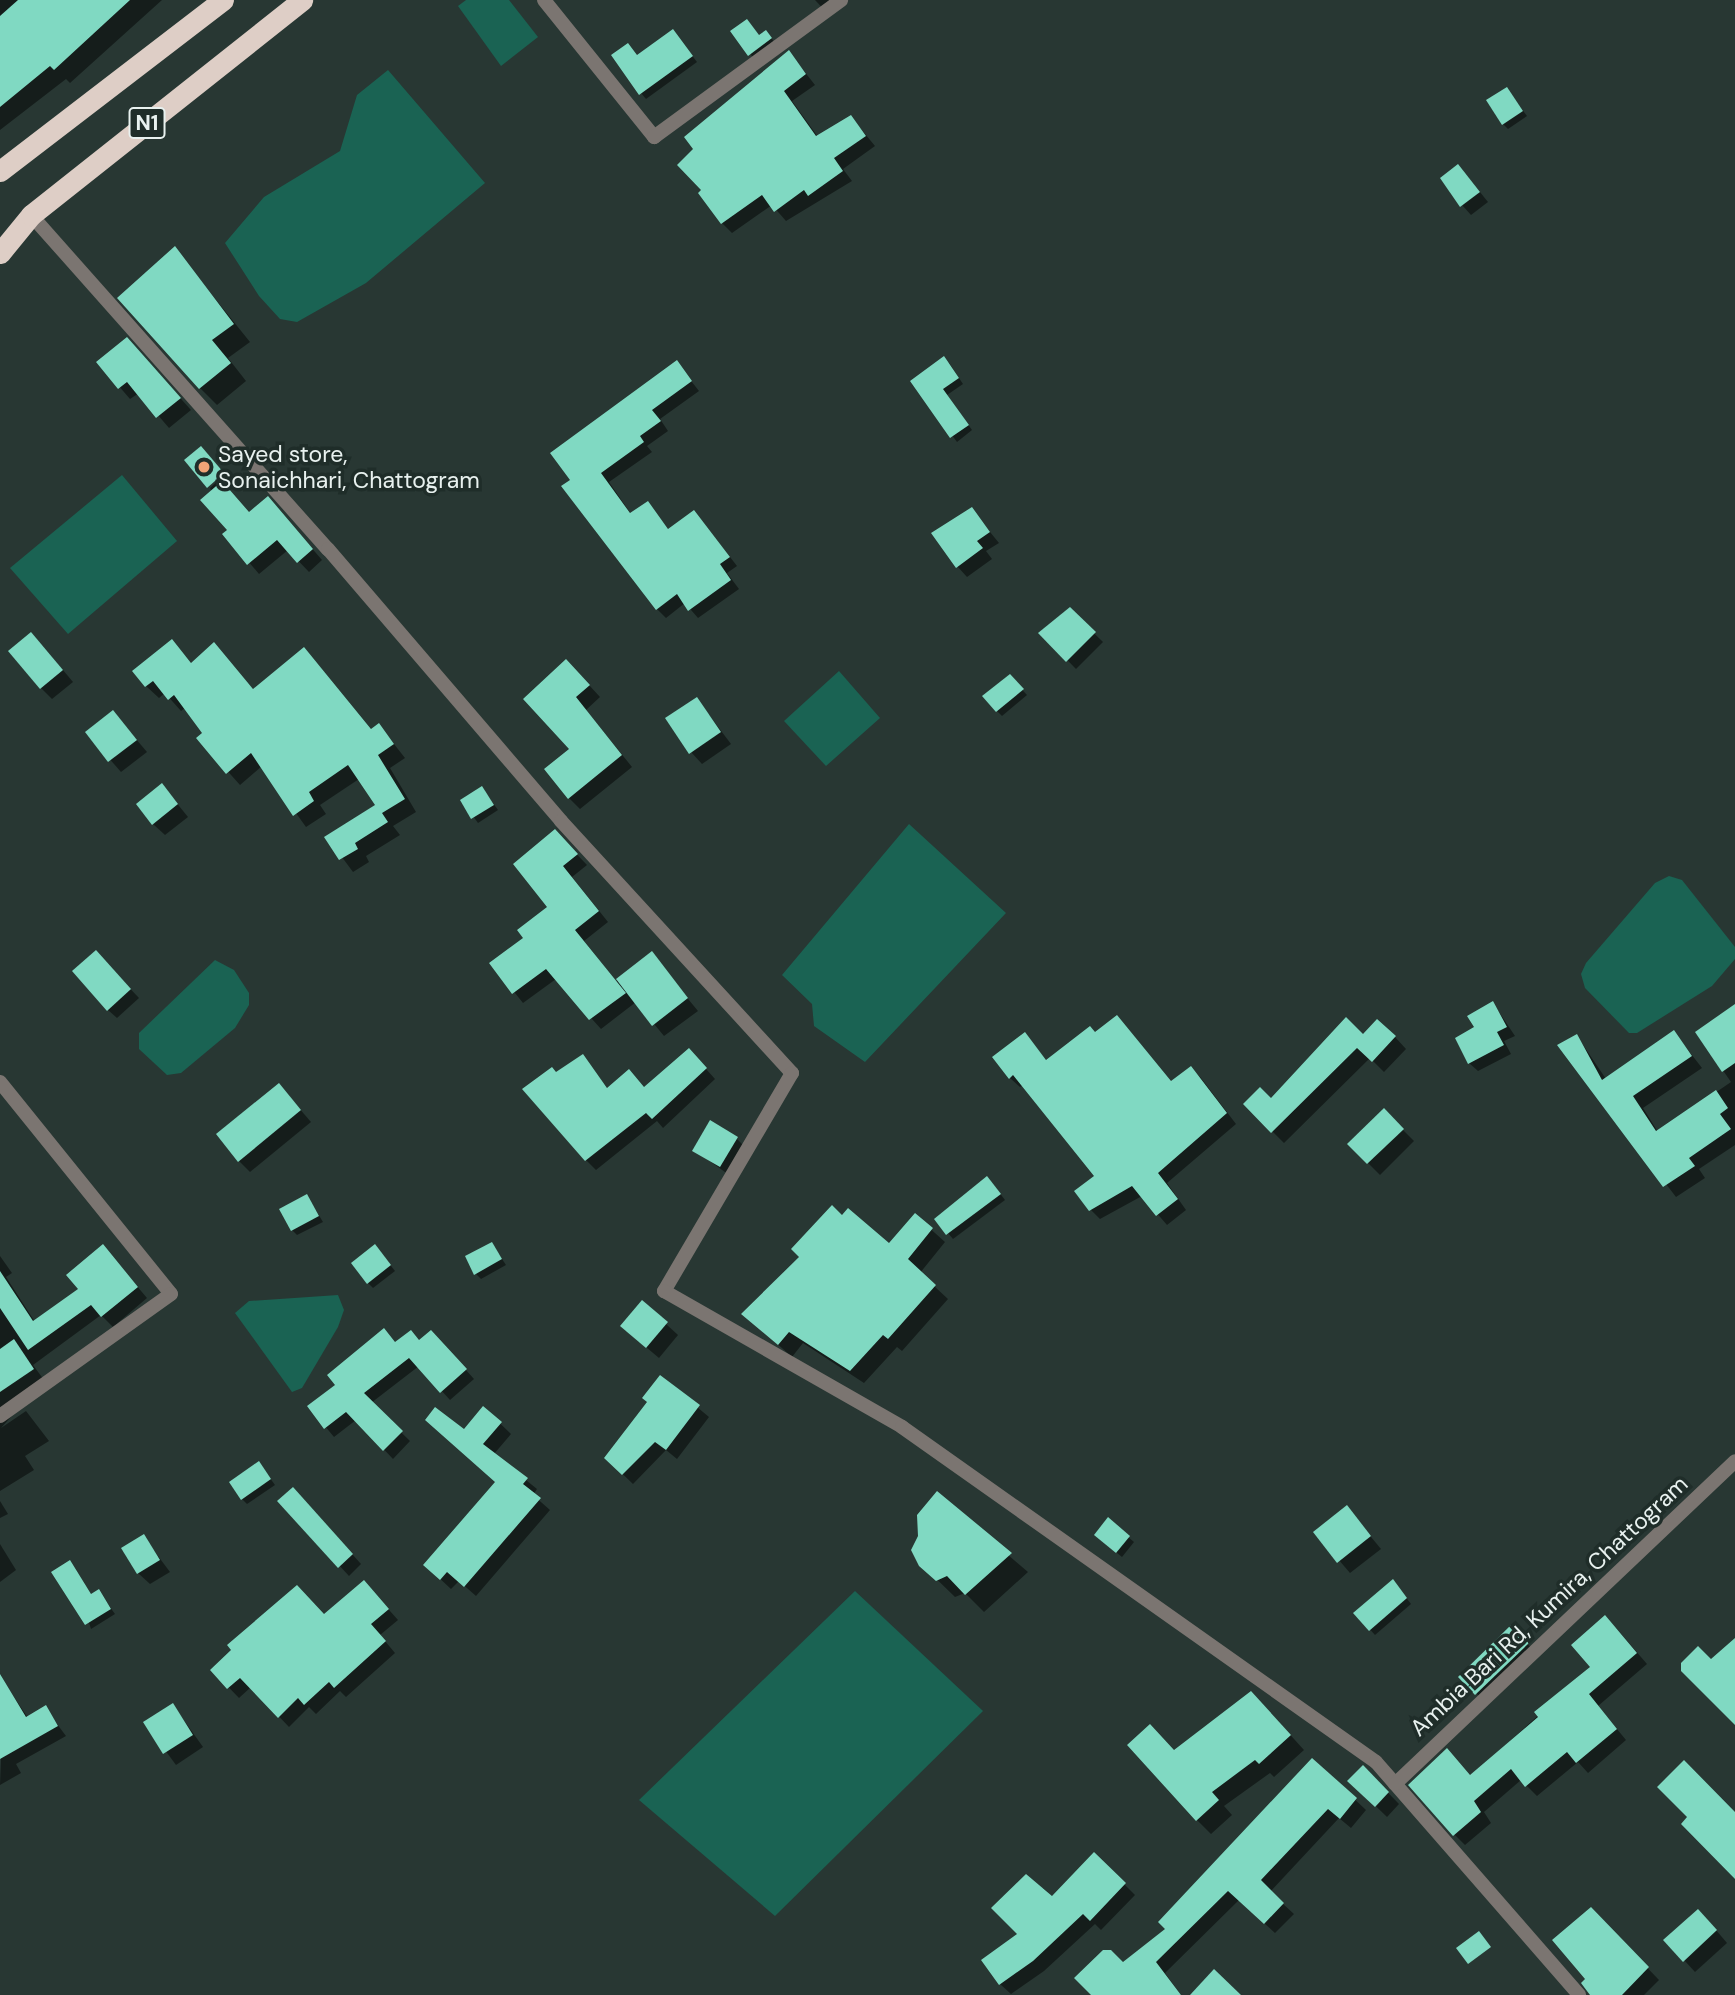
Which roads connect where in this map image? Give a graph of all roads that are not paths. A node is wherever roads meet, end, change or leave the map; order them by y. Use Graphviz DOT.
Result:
graph roads {
  1 [pos="223,0"];
  2 [pos="302,0"];
  3 [pos="544,0"];
  4 [pos="841,0"];
  5 [pos="0,171"];
  6 [pos="31,215"];
  7 [pos="0,253"];
  8 [pos="0,1082"];
  9 [pos="0,1416"];
  10 [pos="1735,1461"];
  11 [pos="1395,1784"];
  12 [pos="1579,1995"];
  1 -- 5 [label="highway, N1"];
  2 -- 6 [label="highway, N1"];
  3 -- 4 [label="street"];
  6 -- 7 [label="highway, N1"];
  6 -- 11 [label="street"];
  8 -- 9 [label="street"];
  10 -- 11 [label="street, Ambia Bari Rd, Kumira, Chattogram"];
  11 -- 12 [label="street"];
}
